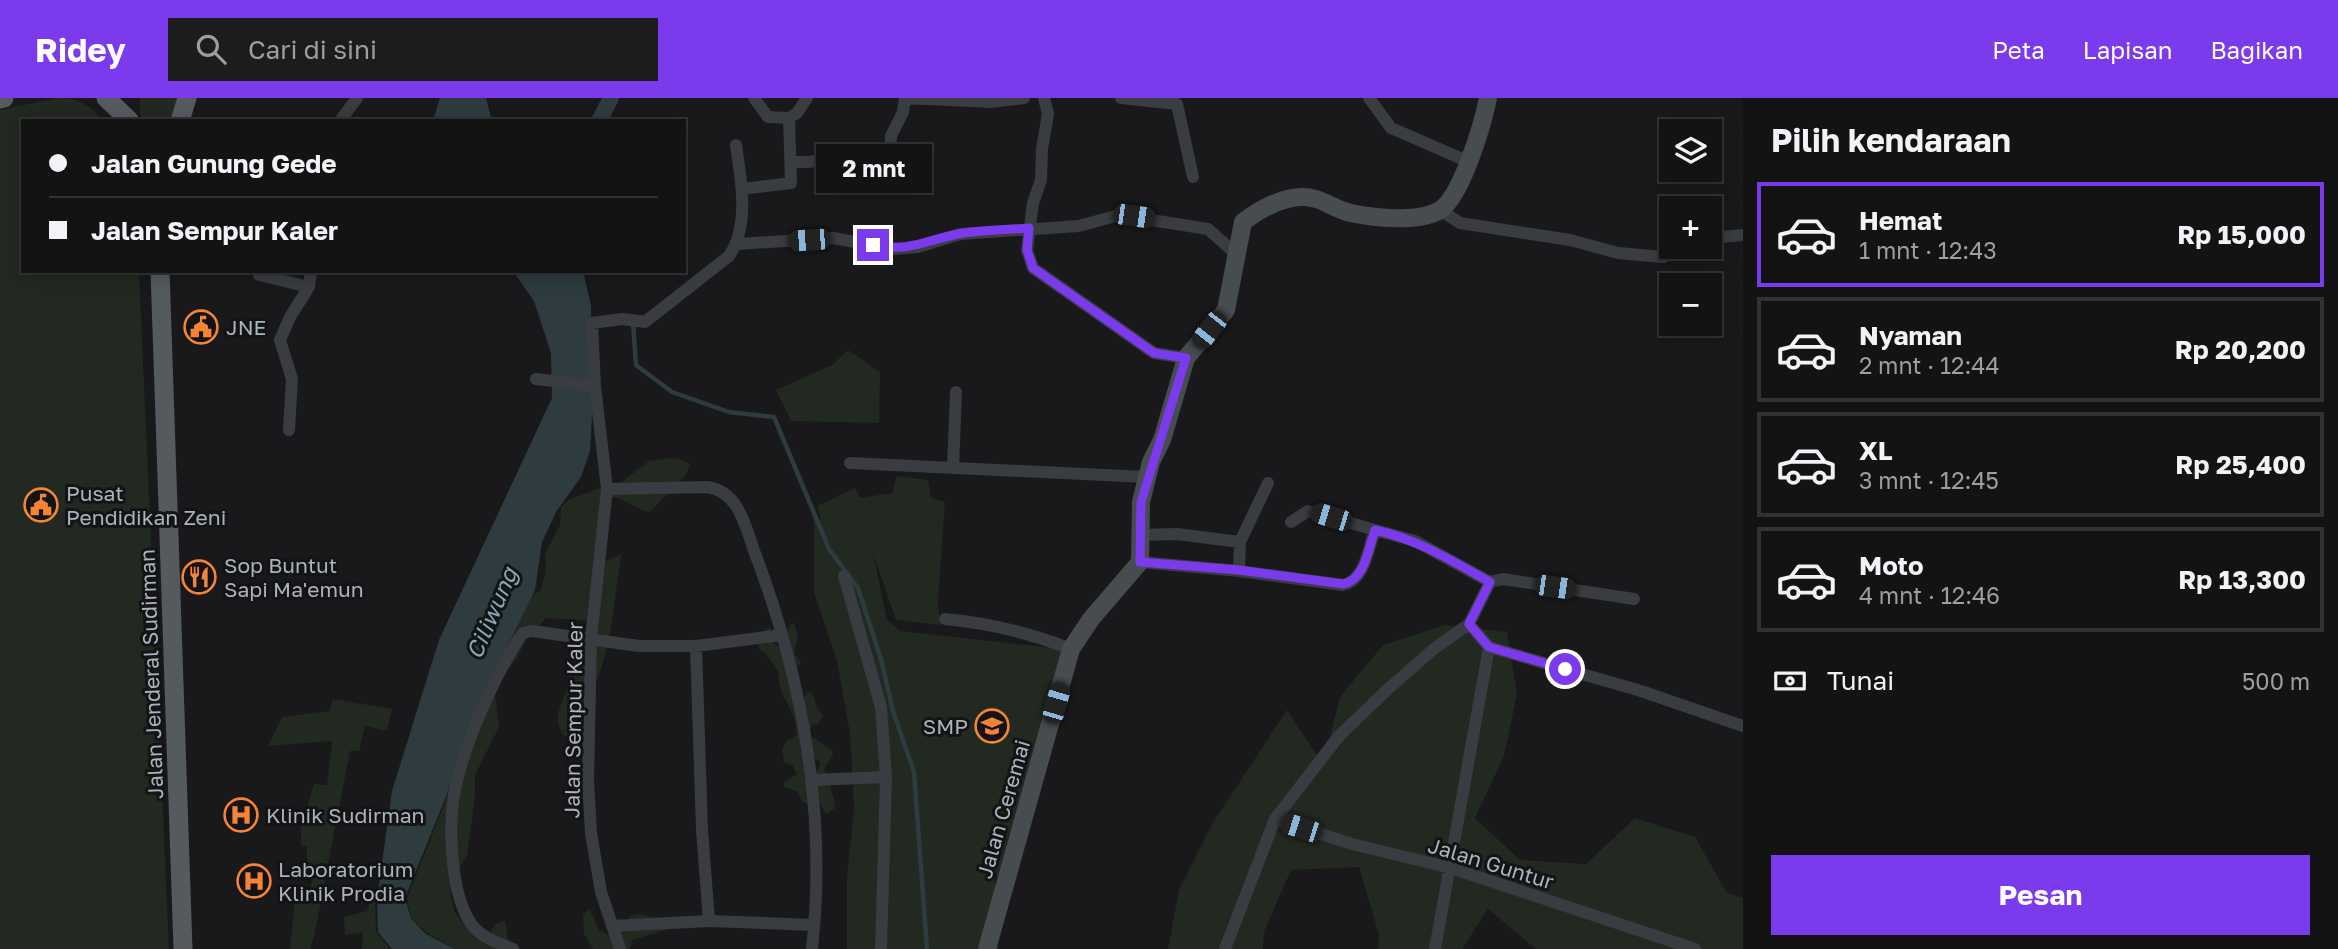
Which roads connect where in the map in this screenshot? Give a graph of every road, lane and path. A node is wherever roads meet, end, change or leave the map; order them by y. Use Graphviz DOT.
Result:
graph roads {
  1 [pos="106,98"];
  2 [pos="132,98"];
  3 [pos="187,98"];
  4 [pos="357,98"];
  5 [pos="754,98"];
  6 [pos="807,98"];
  7 [pos="905,98"];
  8 [pos="1024,98"];
  9 [pos="1044,98"];
  10 [pos="1121,98"];
  11 [pos="1369,98"];
  12 [pos="1488,98"];
  13 [pos="990,100"];
  14 [pos="1178,101"];
  15 [pos="789,118"];
  16 [pos="129,119"];
  17 [pos="131,119"];
  18 [pos="181,119"];
  19 [pos="341,119"];
  20 [pos="736,145"];
  21 [pos="828,157"];
  22 [pos="1467,161"];
  23 [pos="792,162"];
  24 [pos="1193,177"];
  25 [pos="890,180"];
  26 [pos="742,189"];
  27 [pos="1440,210"];
  28 [pos="1029,228"];
  29 [pos="1743,235"];
  30 [pos="1722,236"];
  31 [pos="737,244"];
  32 [pos="1236,254"];
  33 [pos="1659,257"];
  34 [pos="160,273"];
  35 [pos="310,273"];
  36 [pos="259,275"];
  37 [pos="309,287"];
  38 [pos="1186,358"];
  39 [pos="536,379"];
  40 [pos="594,386"];
  41 [pos="956,392"];
  42 [pos="289,430"];
  43 [pos="850,463"];
  44 [pos="953,468"];
  45 [pos="1146,477"];
  46 [pos="1268,483"];
  47 [pos="607,489"];
  48 [pos="1291,522"];
  49 [pos="1375,530"];
  50 [pos="1140,536"];
  51 [pos="1240,542"];
  52 [pos="1140,562"];
  53 [pos="1239,570"];
  54 [pos="844,576"];
  55 [pos="1490,582"];
  56 [pos="1634,599"];
  57 [pos="945,619"];
  58 [pos="1469,624"];
  59 [pos="782,635"];
  60 [pos="591,639"];
  61 [pos="696,646"];
  62 [pos="1489,647"];
  63 [pos="1072,649"];
  64 [pos="1743,726"];
  65 [pos="886,778"];
  66 [pos="811,780"];
  67 [pos="1275,819"];
  68 [pos="1451,869"];
  69 [pos="709,921"];
  70 [pos="814,925"];
  71 [pos="611,926"];
  72 [pos="1690,948"];
  73 [pos="183,949"];
  74 [pos="513,949"];
  75 [pos="620,949"];
  76 [pos="812,949"];
  77 [pos="881,949"];
  78 [pos="987,949"];
  79 [pos="1225,949"];
  80 [pos="1435,949"];
  1 -- 16 [label="main road"];
  2 -- 17 [label="main road"];
  3 -- 18 [label="main road"];
  4 -- 19 [label="street"];
  5 -- 15 [label="street"];
  6 -- 15 [label="street"];
  7 -- 13 [label="street"];
  7 -- 25 [label="street"];
  8 -- 13 [label="street"];
  9 -- 28 [label="street"];
  10 -- 14 [label="street"];
  11 -- 22 [label="street"];
  12 -- 22 [label="street"];
  14 -- 24 [label="street"];
  15 -- 23 [label="street"];
  20 -- 26 [label="street"];
  21 -- 23 [label="street"];
  22 -- 27 [label="street"];
  23 -- 26 [label="street"];
  26 -- 31 [label="street"];
  27 -- 32 [label="street"];
  27 -- 33 [label="street"];
  28 -- 31 [label="street"];
  28 -- 32 [label="street"];
  28 -- 38 [label="street"];
  29 -- 30 [label="street"];
  31 -- 40 [label="street, Jalan Sempur Kaler"];
  32 -- 38 [label="street"];
  34 -- 73 [label="main road, Jalan Jenderal Sudirman"];
  35 -- 37 [label="street"];
  36 -- 37 [label="street"];
  37 -- 42 [label="street"];
  38 -- 45 [label="street"];
  39 -- 40 [label="street"];
  40 -- 47 [label="street, Jalan Sempur Kaler"];
  41 -- 44 [label="street"];
  43 -- 44 [label="street"];
  44 -- 45 [label="street"];
  45 -- 50 [label="street"];
  46 -- 51 [label="street"];
  47 -- 59 [label="street"];
  47 -- 60 [label="street, Jalan Sempur Kaler"];
  48 -- 49 [label="street"];
  49 -- 53 [label="street"];
  49 -- 55 [label="street"];
  50 -- 51 [label="street"];
  50 -- 52 [label="street"];
  51 -- 53 [label="street"];
  52 -- 53 [label="street"];
  52 -- 63 [label="street, Jalan Ceremai"];
  54 -- 65 [label="street"];
  55 -- 56 [label="street"];
  55 -- 58 [label="street"];
  57 -- 63 [label="street"];
  58 -- 62 [label="street"];
  58 -- 67 [label="street"];
  59 -- 61 [label="street"];
  59 -- 66 [label="street"];
  60 -- 61 [label="street"];
  60 -- 71 [label="street, Jalan Sempur Kaler"];
  60 -- 74 [label="street"];
  61 -- 69 [label="street"];
  62 -- 64 [label="street"];
  62 -- 68 [label="street"];
  63 -- 78 [label="street, Jalan Ceremai"];
  65 -- 66 [label="street"];
  65 -- 77 [label="street"];
  66 -- 70 [label="street"];
  67 -- 68 [label="street, Jalan Guntur"];
  67 -- 79 [label="street"];
  68 -- 72 [label="street, Jalan Guntur"];
  68 -- 80 [label="street"];
  69 -- 70 [label="street"];
  69 -- 71 [label="street"];
  70 -- 76 [label="street"];
  71 -- 75 [label="street, Jalan Sempur Kaler"];
}
